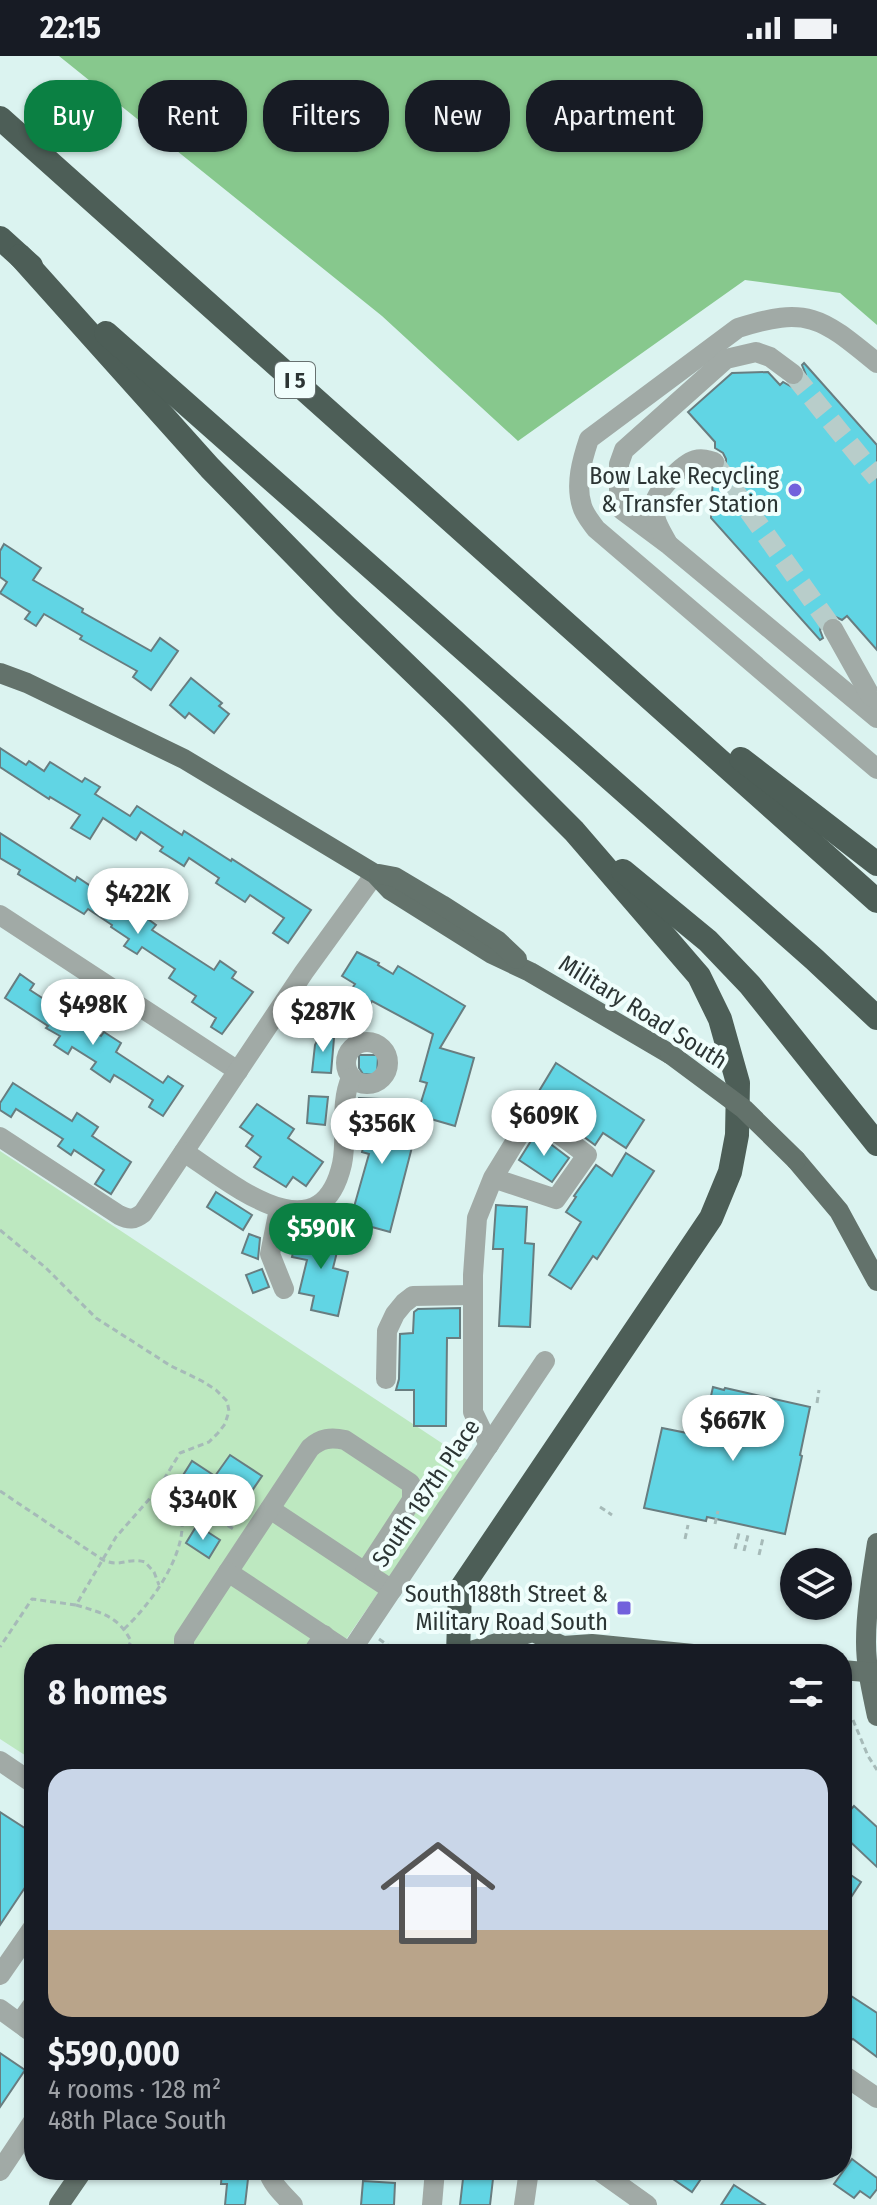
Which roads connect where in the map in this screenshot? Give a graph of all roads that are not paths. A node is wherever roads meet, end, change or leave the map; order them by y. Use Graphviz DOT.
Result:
graph roads {
  1 [pos="0,118"];
  2 [pos="0,238"];
  3 [pos="20,256"];
  4 [pos="877,363"];
  5 [pos="793,374"];
  6 [pos="714,462"];
  7 [pos="669,545"];
  8 [pos="833,629"];
  9 [pos="590,643"];
  10 [pos="0,673"];
  11 [pos="877,700"];
  12 [pos="877,718"];
  13 [pos="877,769"];
  14 [pos="574,831"];
  15 [pos="877,864"];
  16 [pos="375,874"];
  17 [pos="877,901"];
  18 [pos="0,915"];
  19 [pos="877,1018"];
  20 [pos="238,1071"];
  21 [pos="351,1078"];
  22 [pos="0,1137"];
  23 [pos="877,1144"];
  24 [pos="184,1152"];
  25 [pos="493,1178"];
  26 [pos="279,1209"];
  27 [pos="877,1281"];
  28 [pos="284,1289"];
  29 [pos="473,1295"];
  30 [pos="545,1361"];
  31 [pos="386,1379"];
  32 [pos="489,1445"];
  33 [pos="270,1509"];
  34 [pos="877,1543"];
  35 [pos="228,1572"];
  36 [pos="365,1572"];
  37 [pos="392,1590"];
  38 [pos="324,1635"];
  39 [pos="184,1644"];
  40 [pos="318,1644"];
  41 [pos="337,1644"];
  42 [pos="356,1644"];
  43 [pos="460,1644"];
  44 [pos="493,1644"];
  45 [pos="548,1644"];
  46 [pos="852,1671"];
  47 [pos="873,1672"];
  48 [pos="877,1716"];
  49 [pos="0,1761"];
  50 [pos="24,1777"];
  51 [pos="24,1940"];
  52 [pos="0,1975"];
  53 [pos="0,2009"];
  54 [pos="24,2027"];
  55 [pos="852,2081"];
  56 [pos="877,2098"];
  57 [pos="24,2135"];
  58 [pos="0,2171"];
  59 [pos="76,2180"];
  60 [pos="272,2180"];
  61 [pos="434,2180"];
  62 [pos="528,2180"];
  63 [pos="612,2180"];
  64 [pos="59,2205"];
  65 [pos="293,2205"];
  66 [pos="432,2205"];
  67 [pos="524,2205"];
  68 [pos="647,2205"];
  1 -- 9 [label="highway, I 5"];
  2 -- 3 [label="highway"];
  3 -- 14 [label="highway"];
  3 -- 19 [label="highway"];
  4 -- 13 [label="street"];
  5 -- 7 [label="street"];
  6 -- 7 [label="street"];
  7 -- 12 [label="street"];
  8 -- 11 [label="street"];
  9 -- 15 [label="highway"];
  9 -- 17 [label="highway, I 5"];
  10 -- 16 [label="main road, Military Road South"];
  14 -- 23 [label="highway"];
  14 -- 43 [label="highway"];
  16 -- 20 [label="street"];
  16 -- 27 [label="main road, Military Road South, bridge"];
  18 -- 20 [label="street"];
  20 -- 24 [label="street"];
  21 -- 26 [label="street"];
  22 -- 24 [label="street"];
  24 -- 26 [label="street"];
  25 -- 25 [label="street"];
  25 -- 29 [label="street"];
  26 -- 28 [label="street"];
  29 -- 31 [label="street"];
  29 -- 32 [label="street"];
  30 -- 32 [label="street, South 187th Place"];
  32 -- 37 [label="street, South 187th Place"];
  33 -- 35 [label="street"];
  33 -- 36 [label="street"];
  33 -- 36 [label="street"];
  34 -- 47 [label="main road"];
  35 -- 38 [label="street"];
  35 -- 39 [label="street"];
  36 -- 37 [label="street"];
  37 -- 42 [label="street, South 187th Place"];
  38 -- 40 [label="street"];
  38 -- 41 [label="street"];
  44 -- 45 [label="main road"];
  46 -- 47 [label="main road"];
  47 -- 48 [label="main road"];
  49 -- 50 [label="street"];
  51 -- 52 [label="street"];
  53 -- 54 [label="street"];
  55 -- 56 [label="street"];
  57 -- 58 [label="street"];
  59 -- 64 [label="main road"];
  60 -- 65 [label="street"];
  61 -- 66 [label="street"];
  62 -- 67 [label="street"];
  63 -- 68 [label="street"];
}
